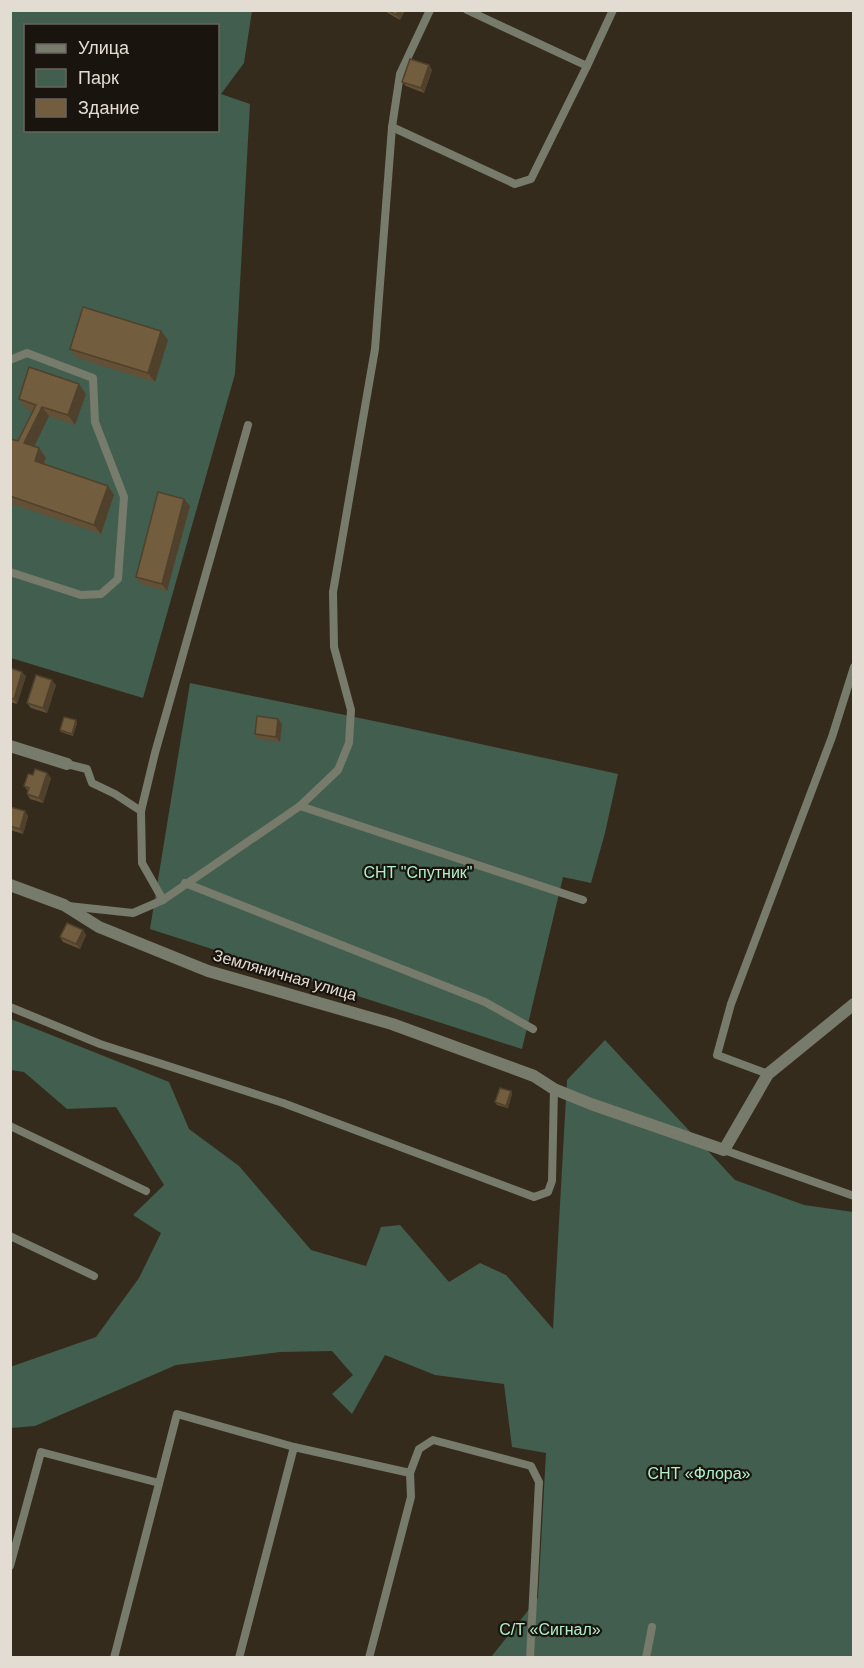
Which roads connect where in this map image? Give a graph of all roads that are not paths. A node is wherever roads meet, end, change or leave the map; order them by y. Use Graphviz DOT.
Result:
graph roads {
  1 [pos="430,10"];
  2 [pos="467,10"];
  3 [pos="613,10"];
  4 [pos="587,66"];
  5 [pos="392,127"];
  6 [pos="10,360"];
  7 [pos="248,425"];
  8 [pos="10,572"];
  9 [pos="854,667"];
  10 [pos="10,747"];
  11 [pos="67,764"];
  12 [pos="300,806"];
  13 [pos="141,811"];
  14 [pos="185,883"];
  15 [pos="10,885"];
  16 [pos="163,900"];
  17 [pos="583,900"];
  18 [pos="63,905"];
  19 [pos="854,1004"];
  20 [pos="10,1008"];
  21 [pos="533,1029"];
  22 [pos="768,1074"];
  23 [pos="554,1089"];
  24 [pos="10,1126"];
  25 [pos="724,1150"];
  26 [pos="146,1191"];
  27 [pos="854,1196"];
  28 [pos="10,1236"];
  29 [pos="94,1276"];
  30 [pos="294,1447"];
  31 [pos="410,1473"];
  32 [pos="159,1483"];
  33 [pos="10,1566"];
  34 [pos="652,1627"];
  35 [pos="114,1658"];
  36 [pos="239,1658"];
  37 [pos="369,1658"];
  38 [pos="530,1658"];
  39 [pos="646,1658"];
  1 -- 5 [label="lane"];
  2 -- 4 [label="lane"];
  3 -- 4 [label="lane"];
  4 -- 5 [label="lane"];
  5 -- 12 [label="lane"];
  6 -- 8 [label="lane"];
  7 -- 13 [label="lane"];
  9 -- 22 [label="lane"];
  10 -- 11 [label="street"];
  11 -- 13 [label="lane"];
  12 -- 14 [label="lane"];
  12 -- 17 [label="lane"];
  13 -- 16 [label="lane"];
  14 -- 16 [label="lane"];
  14 -- 21 [label="lane"];
  15 -- 18 [label="street, Земляничная улица"];
  16 -- 18 [label="lane"];
  18 -- 23 [label="street, Земляничная улица"];
  19 -- 22 [label="street"];
  20 -- 23 [label="lane"];
  22 -- 25 [label="street"];
  23 -- 25 [label="street, Земляничная улица"];
  24 -- 26 [label="lane"];
  25 -- 27 [label="lane"];
  28 -- 29 [label="lane"];
  30 -- 31 [label="lane"];
  30 -- 32 [label="lane"];
  30 -- 36 [label="lane"];
  31 -- 37 [label="lane"];
  31 -- 38 [label="lane"];
  32 -- 33 [label="lane"];
  32 -- 35 [label="lane"];
  34 -- 39 [label="lane"];
}
